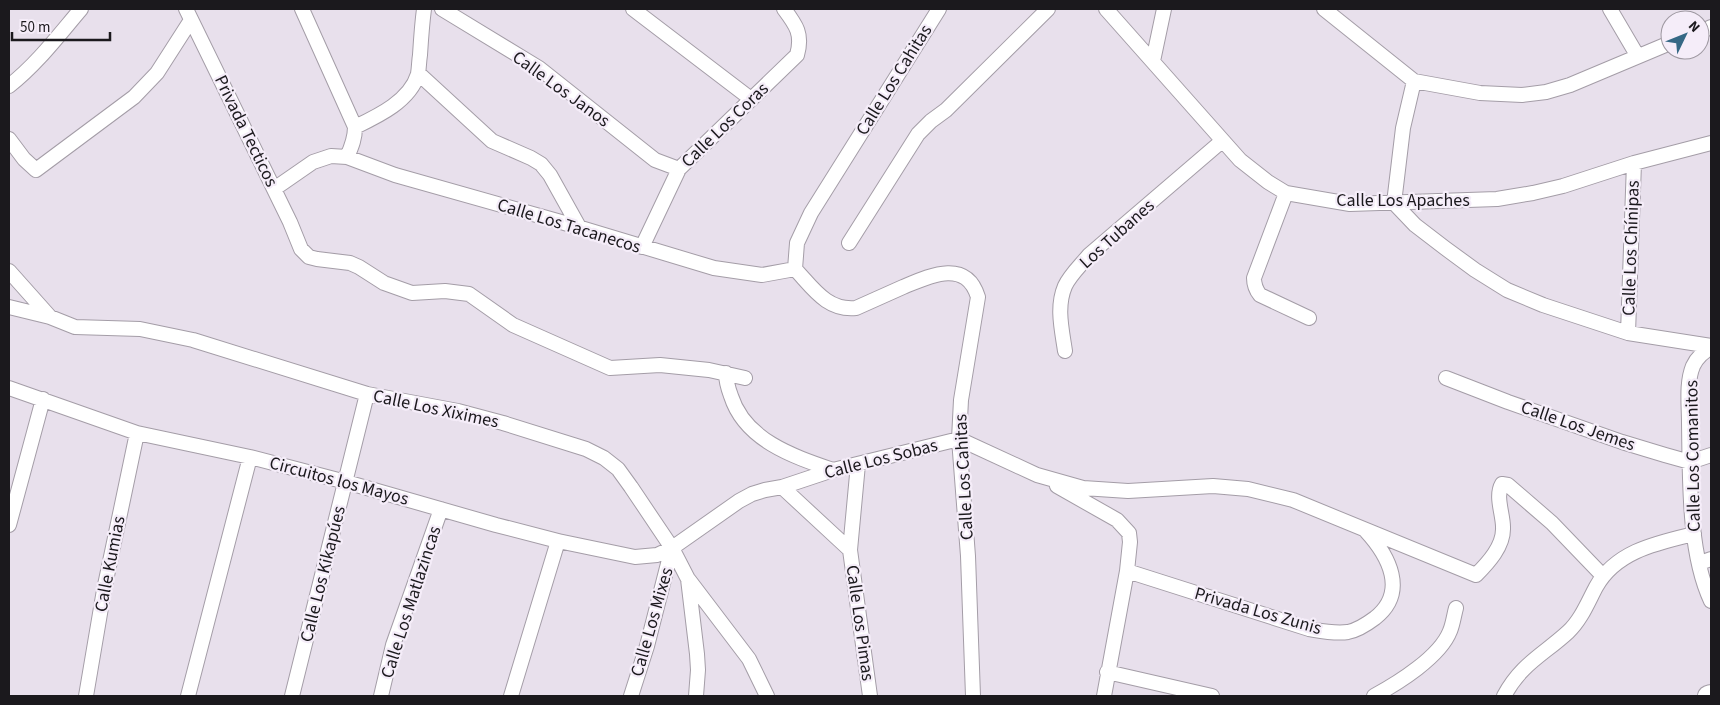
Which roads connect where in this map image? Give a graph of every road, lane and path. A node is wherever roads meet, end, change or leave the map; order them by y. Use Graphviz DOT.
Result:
graph roads {
  1 [pos="81,9"];
  2 [pos="302,9"];
  3 [pos="424,9"];
  4 [pos="442,9"];
  5 [pos="633,9"];
  6 [pos="784,9"];
  7 [pos="939,9"];
  8 [pos="1048,9"];
  9 [pos="1106,9"];
  10 [pos="1164,9"];
  11 [pos="1324,9"];
  12 [pos="1610,9"];
  13 [pos="189,14"];
  14 [pos="1660,47"];
  15 [pos="1638,55"];
  16 [pos="1153,61"];
  17 [pos="418,73"];
  18 [pos="1414,81"];
  19 [pos="9,86"];
  20 [pos="750,99"];
  21 [pos="355,127"];
  22 [pos="9,139"];
  23 [pos="1222,141"];
  24 [pos="1711,142"];
  25 [pos="347,157"];
  26 [pos="1634,163"];
  27 [pos="678,169"];
  28 [pos="274,189"];
  29 [pos="1286,193"];
  30 [pos="1394,203"];
  31 [pos="578,227"];
  32 [pos="848,243"];
  33 [pos="642,247"];
  34 [pos="795,269"];
  35 [pos="9,271"];
  36 [pos="9,307"];
  37 [pos="50,317"];
  38 [pos="1309,318"];
  39 [pos="1628,333"];
  40 [pos="1711,347"];
  41 [pos="1065,352"];
  42 [pos="726,373"];
  43 [pos="745,378"];
  44 [pos="1446,378"];
  45 [pos="9,388"];
  46 [pos="367,394"];
  47 [pos="42,399"];
  48 [pos="138,433"];
  49 [pos="959,440"];
  50 [pos="1711,455"];
  51 [pos="250,456"];
  52 [pos="1690,462"];
  53 [pos="858,464"];
  54 [pos="833,470"];
  55 [pos="1036,475"];
  56 [pos="346,482"];
  57 [pos="782,487"];
  58 [pos="442,509"];
  59 [pos="9,525"];
  60 [pos="1363,529"];
  61 [pos="1694,534"];
  62 [pos="558,540"];
  63 [pos="672,548"];
  64 [pos="850,550"];
  65 [pos="1705,561"];
  66 [pos="1127,571"];
  67 [pos="1603,576"];
  68 [pos="688,579"];
  69 [pos="1711,601"];
  70 [pos="1456,608"];
  71 [pos="1107,672"];
  72 [pos="86,696"];
  73 [pos="188,696"];
  74 [pos="292,696"];
  75 [pos="381,696"];
  76 [pos="511,696"];
  77 [pos="630,696"];
  78 [pos="696,696"];
  79 [pos="767,696"];
  80 [pos="870,696"];
  81 [pos="973,696"];
  82 [pos="1104,696"];
  83 [pos="1212,696"];
  84 [pos="1374,696"];
  85 [pos="1504,696"];
  1 -- 19 [label="street"];
  2 -- 21 [label="street"];
  3 -- 17 [label="street"];
  4 -- 27 [label="street, Calle Los Janos"];
  5 -- 20 [label="street"];
  6 -- 20 [label="street, Calle Los Coras"];
  7 -- 34 [label="street, Calle Los Cahitas"];
  8 -- 32 [label="street"];
  9 -- 16 [label="street, Calle Los Apaches"];
  10 -- 16 [label="street"];
  11 -- 18 [label="street"];
  12 -- 15 [label="street"];
  13 -- 22 [label="street"];
  13 -- 28 [label="street, Privada Tecticos"];
  14 -- 15 [label="street"];
  15 -- 18 [label="street"];
  16 -- 23 [label="street, Calle Los Apaches"];
  17 -- 21 [label="street"];
  17 -- 31 [label="street"];
  18 -- 30 [label="street"];
  20 -- 27 [label="street, Calle Los Coras"];
  21 -- 25 [label="street"];
  23 -- 29 [label="street, Calle Los Apaches"];
  23 -- 41 [label="street, Los Tubanes"];
  24 -- 26 [label="street, Calle Los Apaches"];
  25 -- 28 [label="street, Calle Los Tacanecos"];
  25 -- 31 [label="street, Calle Los Tacanecos"];
  26 -- 30 [label="street, Calle Los Apaches"];
  26 -- 39 [label="street, Calle Los Chínipas"];
  27 -- 33 [label="street, Calle Los Coras"];
  28 -- 42 [label="street, Privada Tecticos"];
  29 -- 30 [label="street, Calle Los Apaches"];
  29 -- 38 [label="street"];
  30 -- 39 [label="street"];
  31 -- 33 [label="street, Calle Los Tacanecos"];
  33 -- 34 [label="street, Calle Los Tacanecos"];
  34 -- 49 [label="street, Calle Los Cahitas"];
  35 -- 37 [label="street"];
  36 -- 37 [label="street, Calle Los Xiximes"];
  37 -- 46 [label="street, Calle Los Xiximes"];
  39 -- 40 [label="street"];
  40 -- 52 [label="street, Calle Los Comanitos"];
  42 -- 43 [label="street"];
  42 -- 54 [label="street"];
  44 -- 52 [label="street, Calle Los Jemes"];
  45 -- 47 [label="street, Circuitos los Mayos"];
  46 -- 56 [label="street, Calle Los Kikapúes"];
  46 -- 63 [label="street, Calle Los Xiximes"];
  47 -- 48 [label="street, Circuitos los Mayos"];
  47 -- 59 [label="street"];
  48 -- 51 [label="street, Circuitos los Mayos"];
  48 -- 72 [label="street, Calle Kumias"];
  49 -- 53 [label="street, Calle Los Sobas"];
  49 -- 55 [label="street, Calle Los Sobas"];
  49 -- 81 [label="street, Calle Los Cahitas"];
  50 -- 52 [label="street"];
  51 -- 56 [label="street, Circuitos los Mayos"];
  51 -- 73 [label="street"];
  52 -- 61 [label="street, Calle Los Comanitos"];
  53 -- 54 [label="street, Calle Los Sobas"];
  53 -- 64 [label="street, Calle Los Pimas"];
  54 -- 57 [label="street, Calle Los Sobas"];
  55 -- 60 [label="street, Calle Los Sobas"];
  55 -- 66 [label="street"];
  56 -- 58 [label="street, Circuitos los Mayos"];
  56 -- 74 [label="street, Calle Los Kikapúes"];
  57 -- 63 [label="street, Calle Los Sobas"];
  57 -- 64 [label="street, Calle Los Pimas"];
  58 -- 62 [label="street, Circuitos los Mayos"];
  58 -- 75 [label="street, Calle Los Matlazincas"];
  60 -- 66 [label="street, Privada Los Zunis"];
  60 -- 67 [label="street, Calle Los Sobas"];
  61 -- 65 [label="street, Calle Los Comanitos"];
  61 -- 67 [label="street"];
  62 -- 63 [label="street, Circuitos los Mayos"];
  62 -- 76 [label="street"];
  63 -- 68 [label="street, Calle Los Xiximes"];
  63 -- 77 [label="street, Calle Los Mixes"];
  64 -- 80 [label="street, Calle Los Pimas"];
  65 -- 69 [label="street, Calle Los Comanitos"];
  66 -- 71 [label="street"];
  67 -- 85 [label="street"];
  68 -- 78 [label="street, Calle Los Xiximes"];
  68 -- 79 [label="street"];
  70 -- 84 [label="street"];
  71 -- 82 [label="street"];
  71 -- 83 [label="street"];
}
